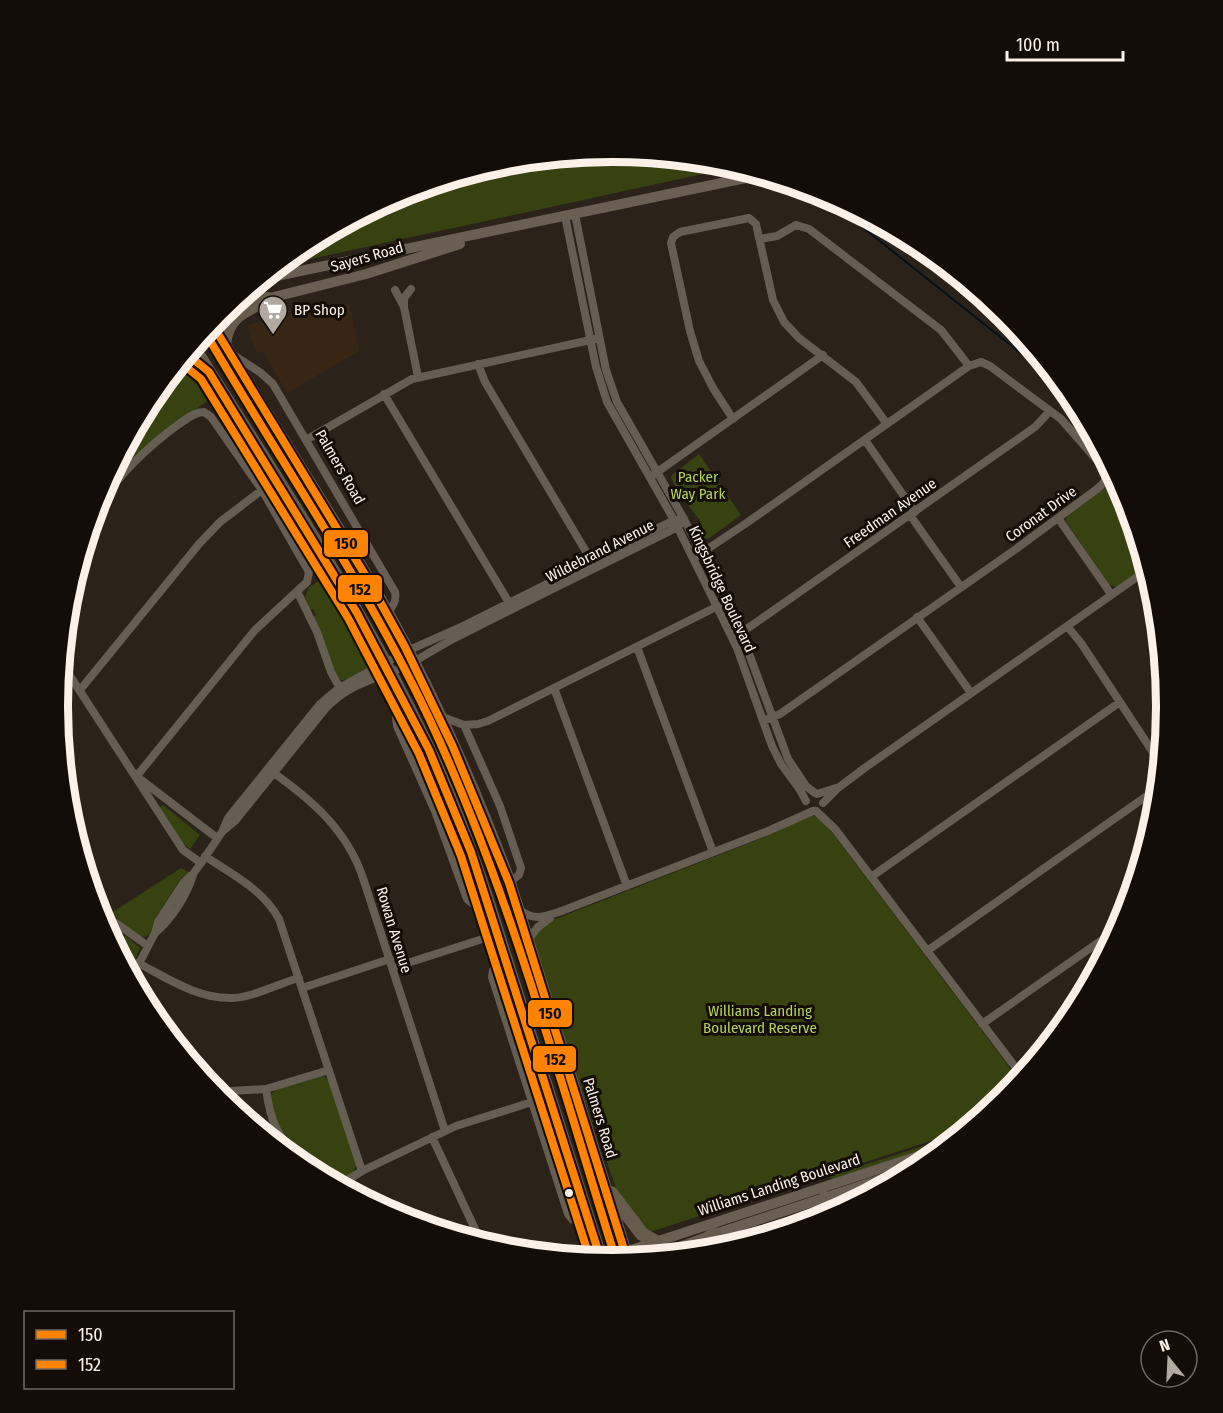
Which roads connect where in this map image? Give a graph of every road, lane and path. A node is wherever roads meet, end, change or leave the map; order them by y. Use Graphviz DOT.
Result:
graph roads {
  1 [pos="742,179"];
  2 [pos="570,215"];
  3 [pos="515,227"];
  4 [pos="760,239"];
  5 [pos="581,253"];
  6 [pos="572,255"];
  7 [pos="280,275"];
  8 [pos="411,289"];
  9 [pos="395,290"];
  10 [pos="268,299"];
  11 [pos="245,304"];
  12 [pos="404,307"];
  13 [pos="217,332"];
  14 [pos="599,338"];
  15 [pos="590,340"];
  16 [pos="227,349"];
  17 [pos="197,354"];
  18 [pos="823,355"];
  19 [pos="193,359"];
  20 [pos="478,364"];
  21 [pos="969,366"];
  22 [pos="209,372"];
  23 [pos="418,377"];
  24 [pos="384,394"];
  25 [pos="1050,411"];
  26 [pos="734,419"];
  27 [pos="628,423"];
  28 [pos="887,424"];
  29 [pos="620,428"];
  30 [pos="306,440"];
  31 [pos="865,440"];
  32 [pos="1095,458"];
  33 [pos="657,472"];
  34 [pos="649,477"];
  35 [pos="1105,479"];
  36 [pos="117,481"];
  37 [pos="262,490"];
  38 [pos="913,513"];
  39 [pos="1058,518"];
  40 [pos="684,519"];
  41 [pos="676,524"];
  42 [pos="702,553"];
  43 [pos="693,558"];
  44 [pos="594,565"];
  45 [pos="1139,576"];
  46 [pos="961,587"];
  47 [pos="297,591"];
  48 [pos="1112,594"];
  49 [pos="726,602"];
  50 [pos="511,607"];
  51 [pos="717,607"];
  52 [pos="387,613"];
  53 [pos="918,617"];
  54 [pos="1067,626"];
  55 [pos="741,632"];
  56 [pos="452,635"];
  57 [pos="731,636"];
  58 [pos="637,647"];
  59 [pos="410,656"];
  60 [pos="752,661"];
  61 [pos="742,664"];
  62 [pos="387,668"];
  63 [pos="69,674"];
  64 [pos="554,688"];
  65 [pos="80,690"];
  66 [pos="341,691"];
  67 [pos="971,693"];
  68 [pos="1120,702"];
  69 [pos="438,715"];
  70 [pos="772,718"];
  71 [pos="763,721"];
  72 [pos="488,722"];
  73 [pos="464,725"];
  74 [pos="472,741"];
  75 [pos="1153,753"];
  76 [pos="271,770"];
  77 [pos="136,777"];
  78 [pos="838,788"];
  79 [pos="816,794"];
  80 [pos="1148,795"];
  81 [pos="161,796"];
  82 [pos="806,802"];
  83 [pos="824,803"];
  84 [pos="153,804"];
  85 [pos="814,811"];
  86 [pos="787,822"];
  87 [pos="835,829"];
  88 [pos="220,835"];
  89 [pos="713,852"];
  90 [pos="203,860"];
  91 [pos="871,877"];
  92 [pos="509,883"];
  93 [pos="627,886"];
  94 [pos="517,907"];
  95 [pos="559,912"];
  96 [pos="109,914"];
  97 [pos="120,927"];
  98 [pos="116,930"];
  99 [pos="498,933"];
  100 [pos="527,940"];
  101 [pos="1102,940"];
  102 [pos="148,945"];
  103 [pos="927,951"];
  104 [pos="390,959"];
  105 [pos="138,963"];
  106 [pos="507,963"];
  107 [pos="392,968"];
  108 [pos="135,969"];
  109 [pos="299,978"];
  110 [pos="302,988"];
  111 [pos="982,1024"];
  112 [pos="1017,1069"];
  113 [pos="329,1070"];
  114 [pos="266,1089"];
  115 [pos="227,1091"];
  116 [pos="532,1102"];
  117 [pos="445,1131"];
  118 [pos="432,1137"];
  119 [pos="283,1141"];
  120 [pos="915,1159"];
  121 [pos="362,1171"];
  122 [pos="883,1178"];
  123 [pos="346,1181"];
  124 [pos="603,1182"];
  125 [pos="825,1192"];
  126 [pos="828,1205"];
  127 [pos="592,1232"];
  128 [pos="477,1233"];
  129 [pos="715,1234"];
  130 [pos="656,1242"];
  131 [pos="700,1243"];
  132 [pos="683,1246"];
  133 [pos="585,1249"];
  134 [pos="641,1249"];
  135 [pos="598,1250"];
  136 [pos="624,1250"];
  1 -- 2 [label="main road, Sayers Road"];
  2 -- 3 [label="main road, Sayers Road"];
  2 -- 5 [label="street, Kingsbridge Boulevard"];
  2 -- 6 [label="street, Kingsbridge Boulevard"];
  3 -- 7 [label="main road, Sayers Road"];
  3 -- 10 [label="main road, Sayers Road"];
  4 -- 18 [label="street"];
  4 -- 21 [label="street"];
  4 -- 26 [label="street"];
  5 -- 6 [label="street"];
  5 -- 14 [label="street, Kingsbridge Boulevard"];
  6 -- 15 [label="street, Kingsbridge Boulevard"];
  8 -- 12 [label="street"];
  9 -- 12 [label="street"];
  10 -- 11 [label="main road, Sayers Road"];
  10 -- 16 [label="highway"];
  12 -- 23 [label="street"];
  13 -- 16 [label="highway, Palmers Road"];
  14 -- 15 [label="street"];
  14 -- 27 [label="street, Kingsbridge Boulevard"];
  15 -- 20 [label="street"];
  15 -- 29 [label="street, Kingsbridge Boulevard"];
  16 -- 30 [label="street, Palmers Road"];
  16 -- 52 [label="highway, Palmers Road"];
  17 -- 22 [label="highway"];
  18 -- 26 [label="street"];
  18 -- 28 [label="street"];
  19 -- 22 [label="highway"];
  20 -- 23 [label="street"];
  20 -- 44 [label="street"];
  21 -- 25 [label="street, Coronat Drive"];
  21 -- 28 [label="street"];
  22 -- 62 [label="highway"];
  23 -- 24 [label="street"];
  24 -- 30 [label="street"];
  24 -- 50 [label="street"];
  25 -- 32 [label="street, Coronat Drive"];
  25 -- 38 [label="street, Freedman Avenue"];
  26 -- 33 [label="street"];
  27 -- 29 [label="street"];
  27 -- 33 [label="street, Kingsbridge Boulevard"];
  28 -- 31 [label="street"];
  29 -- 34 [label="street, Kingsbridge Boulevard"];
  30 -- 52 [label="street, Palmers Road"];
  31 -- 38 [label="street"];
  31 -- 42 [label="street"];
  33 -- 34 [label="street"];
  33 -- 40 [label="street, Kingsbridge Boulevard"];
  34 -- 41 [label="street, Kingsbridge Boulevard"];
  35 -- 39 [label="street, Coronat Drive"];
  36 -- 37 [label="street"];
  37 -- 47 [label="street"];
  37 -- 65 [label="street"];
  38 -- 46 [label="street"];
  38 -- 55 [label="street, Freedman Avenue"];
  39 -- 46 [label="street, Coronat Drive"];
  39 -- 48 [label="street"];
  40 -- 41 [label="street, Wildebrand Avenue"];
  40 -- 42 [label="street, Kingsbridge Boulevard"];
  41 -- 43 [label="street, Kingsbridge Boulevard"];
  41 -- 44 [label="street, Wildebrand Avenue"];
  42 -- 43 [label="street"];
  42 -- 49 [label="street, Kingsbridge Boulevard"];
  43 -- 51 [label="street, Kingsbridge Boulevard"];
  44 -- 50 [label="street, Wildebrand Avenue"];
  45 -- 48 [label="street"];
  46 -- 53 [label="street, Coronat Drive"];
  47 -- 66 [label="street"];
  47 -- 77 [label="street"];
  48 -- 54 [label="street"];
  49 -- 51 [label="street"];
  49 -- 55 [label="street, Kingsbridge Boulevard"];
  50 -- 56 [label="street, Wildebrand Avenue"];
  51 -- 57 [label="street, Kingsbridge Boulevard"];
  51 -- 58 [label="street"];
  52 -- 59 [label="highway, Palmers Road"];
  53 -- 67 [label="street"];
  53 -- 70 [label="street, Coronat Drive"];
  54 -- 67 [label="street"];
  54 -- 68 [label="street"];
  55 -- 57 [label="street, Freedman Avenue"];
  55 -- 60 [label="street, Kingsbridge Boulevard"];
  56 -- 59 [label="street, Wildebrand Avenue"];
  56 -- 59 [label="street, Wildebrand Avenue"];
  57 -- 61 [label="street, Kingsbridge Boulevard"];
  58 -- 64 [label="street"];
  58 -- 89 [label="street"];
  59 -- 62 [label="street, Wildebrand Avenue"];
  59 -- 62 [label="street, Wildebrand Avenue"];
  59 -- 69 [label="highway, Palmers Road"];
  60 -- 61 [label="street"];
  60 -- 70 [label="street, Kingsbridge Boulevard"];
  61 -- 71 [label="street, Kingsbridge Boulevard"];
  62 -- 66 [label="street"];
  62 -- 66 [label="street"];
  62 -- 99 [label="highway"];
  63 -- 65 [label="street"];
  64 -- 72 [label="street"];
  64 -- 93 [label="street"];
  65 -- 77 [label="street"];
  66 -- 76 [label="street"];
  67 -- 78 [label="street"];
  68 -- 75 [label="street"];
  68 -- 91 [label="street"];
  69 -- 73 [label="street"];
  69 -- 92 [label="highway, Palmers Road"];
  70 -- 71 [label="street, Coronat Drive"];
  70 -- 79 [label="street, Kingsbridge Boulevard"];
  71 -- 82 [label="street, Kingsbridge Boulevard"];
  72 -- 73 [label="street"];
  72 -- 74 [label="street"];
  73 -- 74 [label="street"];
  74 -- 92 [label="street"];
  76 -- 88 [label="street"];
  76 -- 104 [label="street, Rowan Avenue"];
  77 -- 81 [label="street"];
  77 -- 84 [label="street"];
  78 -- 79 [label="street"];
  78 -- 83 [label="street"];
  79 -- 82 [label="street"];
  79 -- 83 [label="street"];
  80 -- 103 [label="street"];
  81 -- 84 [label="street"];
  81 -- 88 [label="street"];
  82 -- 85 [label="street"];
  82 -- 86 [label="street"];
  83 -- 85 [label="street"];
  83 -- 87 [label="street"];
  84 -- 90 [label="street"];
  85 -- 86 [label="street"];
  85 -- 87 [label="street"];
  86 -- 89 [label="street"];
  87 -- 91 [label="street"];
  88 -- 90 [label="street"];
  89 -- 93 [label="street"];
  90 -- 102 [label="street"];
  90 -- 109 [label="street"];
  91 -- 103 [label="street"];
  92 -- 94 [label="highway, Palmers Road"];
  93 -- 95 [label="street"];
  94 -- 95 [label="street"];
  94 -- 100 [label="highway, Palmers Road"];
  95 -- 100 [label="street"];
  96 -- 97 [label="street"];
  97 -- 98 [label="street"];
  97 -- 102 [label="street"];
  99 -- 106 [label="highway"];
  99 -- 107 [label="street"];
  100 -- 124 [label="highway, Palmers Road"];
  101 -- 111 [label="street"];
  102 -- 105 [label="street"];
  103 -- 111 [label="street"];
  104 -- 107 [label="street, Rowan Avenue"];
  104 -- 110 [label="street"];
  105 -- 108 [label="street"];
  105 -- 109 [label="street"];
  106 -- 116 [label="street"];
  106 -- 127 [label="highway"];
  107 -- 117 [label="street, Rowan Avenue"];
  109 -- 110 [label="street"];
  110 -- 113 [label="street"];
  111 -- 112 [label="street"];
  113 -- 114 [label="street"];
  113 -- 121 [label="street"];
  114 -- 115 [label="street"];
  114 -- 119 [label="street"];
  116 -- 117 [label="street"];
  116 -- 127 [label="street"];
  117 -- 118 [label="street"];
  118 -- 121 [label="street"];
  118 -- 128 [label="street"];
  120 -- 125 [label="main road, Williams Landing Boulevard"];
  121 -- 123 [label="street"];
  122 -- 125 [label="main road, Williams Landing Boulevard"];
  124 -- 130 [label="highway"];
  124 -- 136 [label="highway, Palmers Road"];
  125 -- 126 [label="street"];
  125 -- 129 [label="main road, Williams Landing Boulevard"];
  125 -- 130 [label="main road, Williams Landing Boulevard"];
  127 -- 133 [label="highway"];
  127 -- 135 [label="highway"];
  129 -- 131 [label="highway"];
  129 -- 132 [label="main road, Williams Landing Boulevard"];
  130 -- 134 [label="main road, Williams Landing Boulevard"];
}
